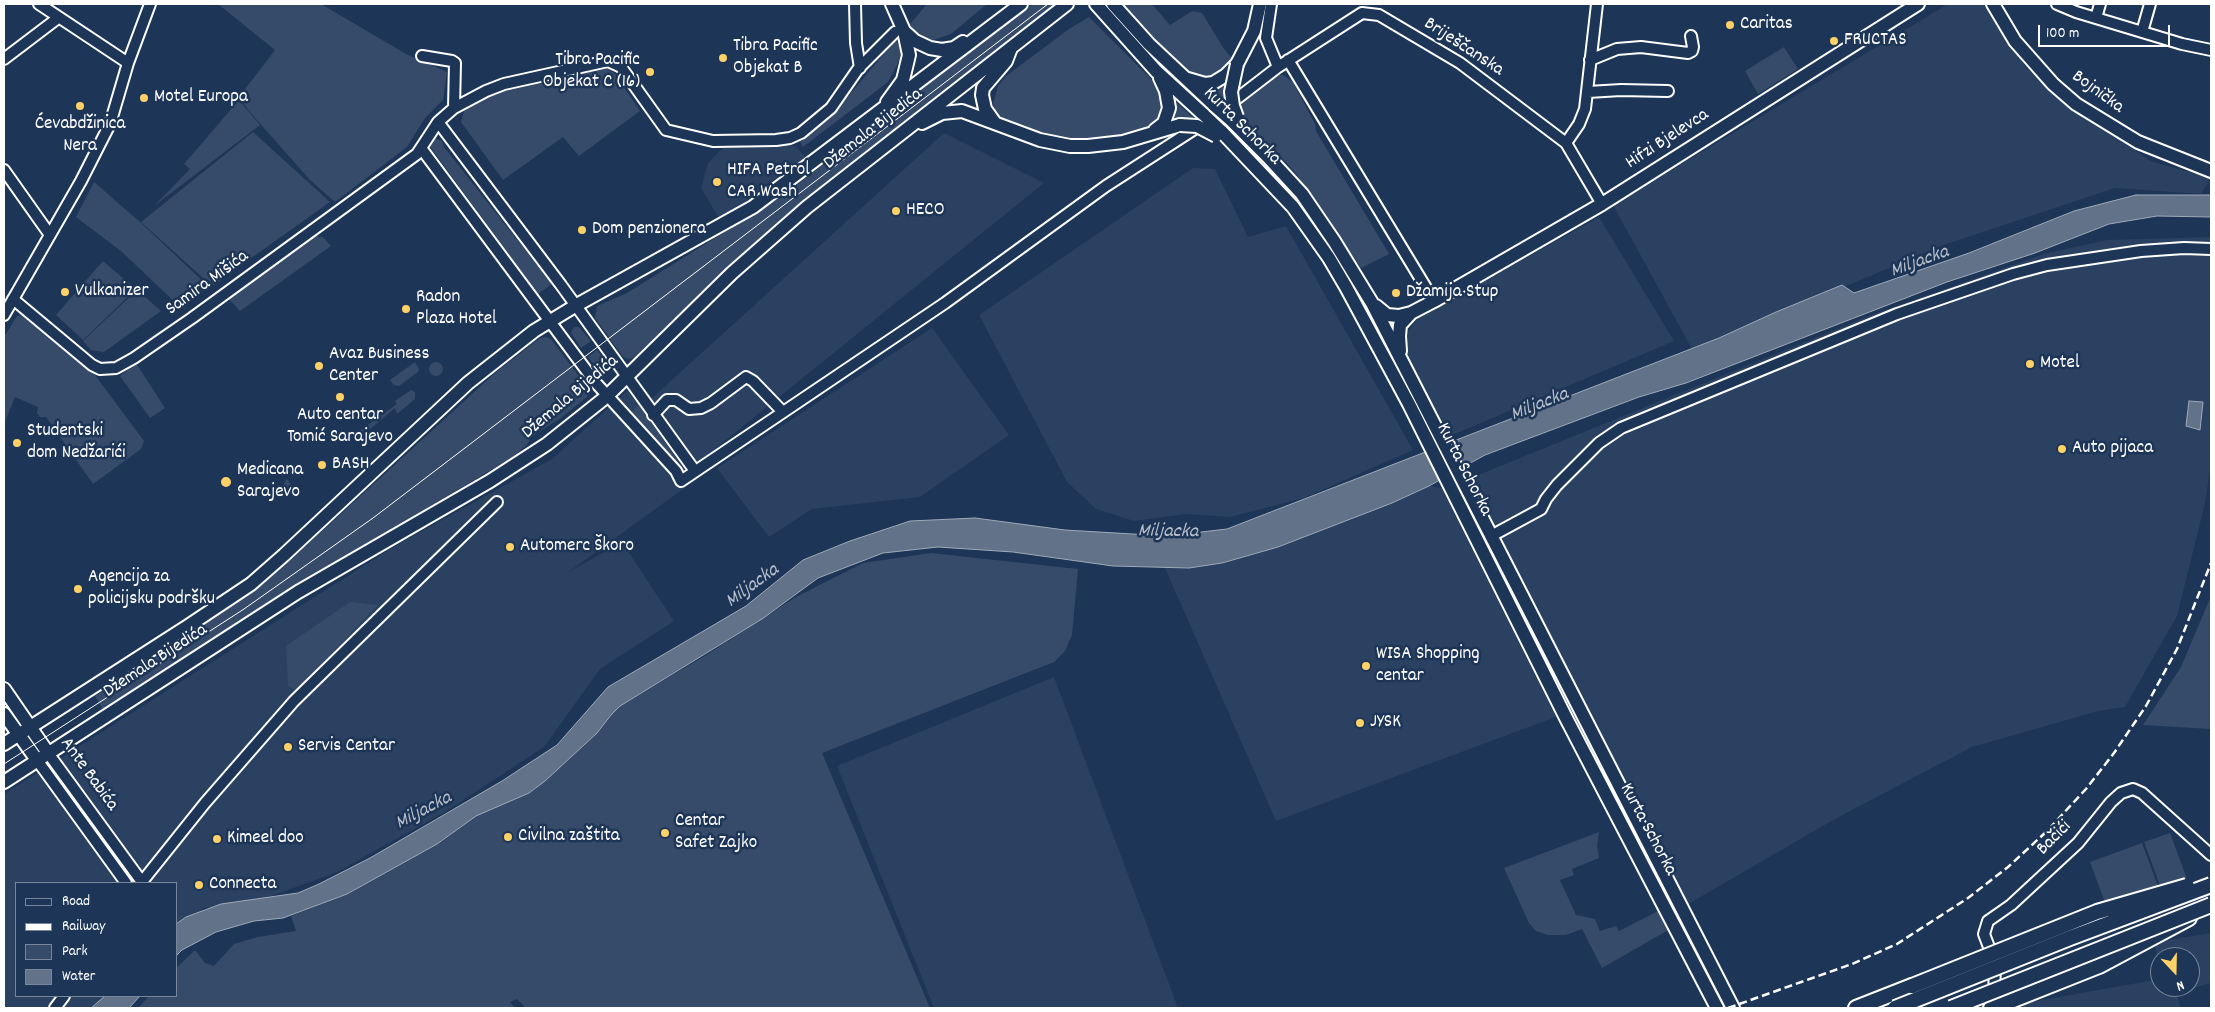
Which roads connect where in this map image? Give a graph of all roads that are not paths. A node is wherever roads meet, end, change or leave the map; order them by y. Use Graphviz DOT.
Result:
graph roads {
  1 [pos="39,4"];
  2 [pos="150,4"];
  3 [pos="855,4"];
  4 [pos="892,4"];
  5 [pos="1022,4"];
  6 [pos="1067,4"];
  7 [pos="1096,4"];
  8 [pos="1113,4"];
  9 [pos="1260,4"];
  10 [pos="1271,4"];
  11 [pos="1598,4"];
  12 [pos="1918,4"];
  13 [pos="1992,4"];
  14 [pos="2057,4"];
  15 [pos="2100,4"];
  16 [pos="2150,4"];
  17 [pos="58,18"];
  18 [pos="1004,18"];
  19 [pos="2096,18"];
  20 [pos="900,32"];
  21 [pos="2142,32"];
  22 [pos="1691,36"];
  23 [pos="1011,47"];
  24 [pos="2211,50"];
  25 [pos="422,56"];
  26 [pos="4,59"];
  27 [pos="1288,60"];
  28 [pos="1590,60"];
  29 [pos="128,63"];
  30 [pos="1237,64"];
  31 [pos="1278,66"];
  32 [pos="860,68"];
  33 [pos="1156,71"];
  34 [pos="1181,75"];
  35 [pos="1668,91"];
  36 [pos="1588,92"];
  37 [pos="454,108"];
  38 [pos="882,111"];
  39 [pos="1234,119"];
  40 [pos="438,122"];
  41 [pos="995,123"];
  42 [pos="906,128"];
  43 [pos="1151,134"];
  44 [pos="1218,134"];
  45 [pos="1566,143"];
  46 [pos="421,148"];
  47 [pos="4,170"];
  48 [pos="2211,171"];
  49 [pos="1602,204"];
  50 [pos="50,235"];
  51 [pos="2211,250"];
  52 [pos="13,300"];
  53 [pos="1434,301"];
  54 [pos="1372,303"];
  55 [pos="575,306"];
  56 [pos="1411,314"];
  57 [pos="4,315"];
  58 [pos="549,320"];
  59 [pos="1400,356"];
  60 [pos="627,377"];
  61 [pos="606,397"];
  62 [pos="782,411"];
  63 [pos="653,415"];
  64 [pos="695,471"];
  65 [pos="497,502"];
  66 [pos="1493,535"];
  67 [pos="4,689"];
  68 [pos="4,714"];
  69 [pos="30,727"];
  70 [pos="18,735"];
  71 [pos="4,744"];
  72 [pos="48,753"];
  73 [pos="37,760"];
  74 [pos="4,782"];
  75 [pos="2211,856"];
  76 [pos="2211,878"];
  77 [pos="125,882"];
  78 [pos="140,882"];
  79 [pos="142,882"];
  80 [pos="2211,885"];
  81 [pos="2211,905"];
  82 [pos="63,997"];
  83 [pos="55,1008"];
  84 [pos="1717,1008"];
  85 [pos="1733,1008"];
  86 [pos="1856,1008"];
  87 [pos="1896,1008"];
  88 [pos="1951,1008"];
  89 [pos="1991,1008"];
  1 -- 17 [label="street"];
  2 -- 29 [label="street"];
  3 -- 32 [label="street"];
  4 -- 20 [label="main road"];
  5 -- 18 [label="main road, Džemala Bijedića"];
  6 -- 23 [label="main road, Džemala Bijedića"];
  7 -- 33 [label="main road, Kurta Schorka"];
  8 -- 34 [label="main road, Kurta Schorka"];
  9 -- 30 [label="main road"];
  10 -- 31 [label="street"];
  11 -- 28 [label="street"];
  12 -- 49 [label="main road, Hifzi Bjelevca"];
  13 -- 48 [label="main road, Bojnička"];
  14 -- 19 [label="street"];
  15 -- 19 [label="street"];
  16 -- 21 [label="street"];
  17 -- 26 [label="street"];
  17 -- 29 [label="street"];
  18 -- 20 [label="main road"];
  18 -- 38 [label="main road, Džemala Bijedića"];
  19 -- 21 [label="street"];
  20 -- 32 [label="street, Samira Mišića"];
  20 -- 38 [label="main road"];
  21 -- 24 [label="street"];
  22 -- 28 [label="street"];
  23 -- 41 [label="main road"];
  23 -- 42 [label="main road, Džemala Bijedića"];
  25 -- 37 [label="street"];
  27 -- 31 [label="street, Briješčanska"];
  27 -- 45 [label="street, Briješčanska"];
  27 -- 53 [label="street"];
  28 -- 36 [label="street"];
  29 -- 50 [label="street"];
  30 -- 34 [label="main road"];
  30 -- 39 [label="main road, bridge"];
  31 -- 62 [label="street, Briješčanska"];
  32 -- 37 [label="street, Samira Mišića"];
  33 -- 43 [label="main road"];
  33 -- 44 [label="main road, Kurta Schorka, bridge"];
  34 -- 39 [label="main road, Kurta Schorka, bridge"];
  35 -- 36 [label="street"];
  36 -- 45 [label="street"];
  37 -- 40 [label="street, Samira Mišića"];
  38 -- 55 [label="main road, Džemala Bijedića"];
  39 -- 54 [label="main road, Kurta Schorka"];
  40 -- 46 [label="street, Samira Mišića"];
  40 -- 55 [label="street"];
  41 -- 42 [label="main road"];
  41 -- 43 [label="main road"];
  42 -- 60 [label="main road, Džemala Bijedića"];
  43 -- 44 [label="main road, bridge"];
  44 -- 84 [label="main road, Kurta Schorka"];
  45 -- 49 [label="street"];
  46 -- 52 [label="street, Samira Mišića"];
  46 -- 58 [label="street"];
  47 -- 50 [label="street"];
  49 -- 53 [label="main road, Hifzi Bjelevca"];
  50 -- 52 [label="street"];
  51 -- 66 [label="street"];
  52 -- 57 [label="street"];
  53 -- 56 [label="main road, Hifzi Bjelevca"];
  54 -- 56 [label="main road"];
  54 -- 59 [label="main road, Kurta Schorka"];
  55 -- 58 [label="main road, Džemala Bijedića"];
  55 -- 60 [label="street"];
  56 -- 59 [label="main road"];
  58 -- 61 [label="street"];
  58 -- 69 [label="main road, Džemala Bijedića"];
  59 -- 66 [label="main road, Kurta Schorka"];
  60 -- 61 [label="main road, Džemala Bijedića"];
  60 -- 63 [label="street"];
  61 -- 64 [label="street"];
  61 -- 72 [label="main road, Džemala Bijedića"];
  62 -- 63 [label="street"];
  62 -- 64 [label="street"];
  63 -- 64 [label="street"];
  65 -- 79 [label="street"];
  66 -- 85 [label="main road, Kurta Schorka"];
  67 -- 69 [label="main road, Ante Babića"];
  68 -- 70 [label="main road, Ante Babića"];
  69 -- 70 [label="main road, Džemala Bijedića"];
  69 -- 72 [label="main road, Ante Babića"];
  70 -- 71 [label="main road, Džemala Bijedića"];
  70 -- 73 [label="main road, Ante Babića"];
  72 -- 73 [label="main road, Džemala Bijedića"];
  72 -- 78 [label="street, Ante Babića"];
  73 -- 74 [label="main road, Džemala Bijedića"];
  73 -- 77 [label="street, Ante Babića"];
  75 -- 89 [label="street, Bačići"];
  76 -- 86 [label="highway, bridge"];
  80 -- 87 [label="highway, bridge"];
  81 -- 88 [label="highway, bridge"];
  81 -- 89 [label="highway, bridge"];
  82 -- 83 [label="street"];
}
